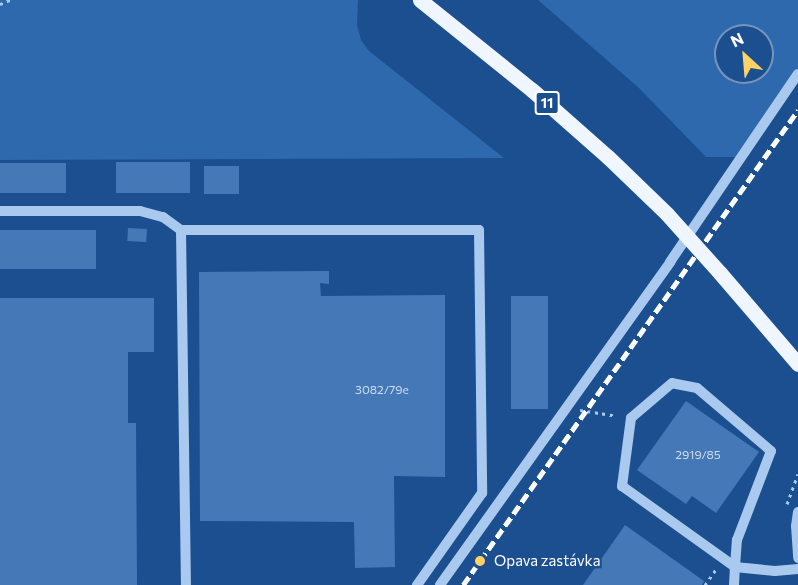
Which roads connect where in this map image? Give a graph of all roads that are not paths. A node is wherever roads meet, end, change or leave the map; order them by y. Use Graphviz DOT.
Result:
graph roads {
  1 [pos="420,0"];
  2 [pos="798,74"];
  3 [pos="0,211"];
  4 [pos="181,230"];
  5 [pos="798,364"];
  6 [pos="798,512"];
  7 [pos="798,558"];
  8 [pos="735,567"];
  9 [pos="798,569"];
  10 [pos="186,585"];
  11 [pos="417,585"];
  12 [pos="440,585"];
  13 [pos="734,585"];
  1 -- 5 [label="main road, 11, bridge"];
  2 -- 12 [label="street"];
  3 -- 4 [label="street"];
  4 -- 10 [label="street"];
  4 -- 11 [label="street"];
  6 -- 7 [label="street"];
  8 -- 8 [label="street"];
  8 -- 9 [label="street"];
  8 -- 13 [label="street"];
}
